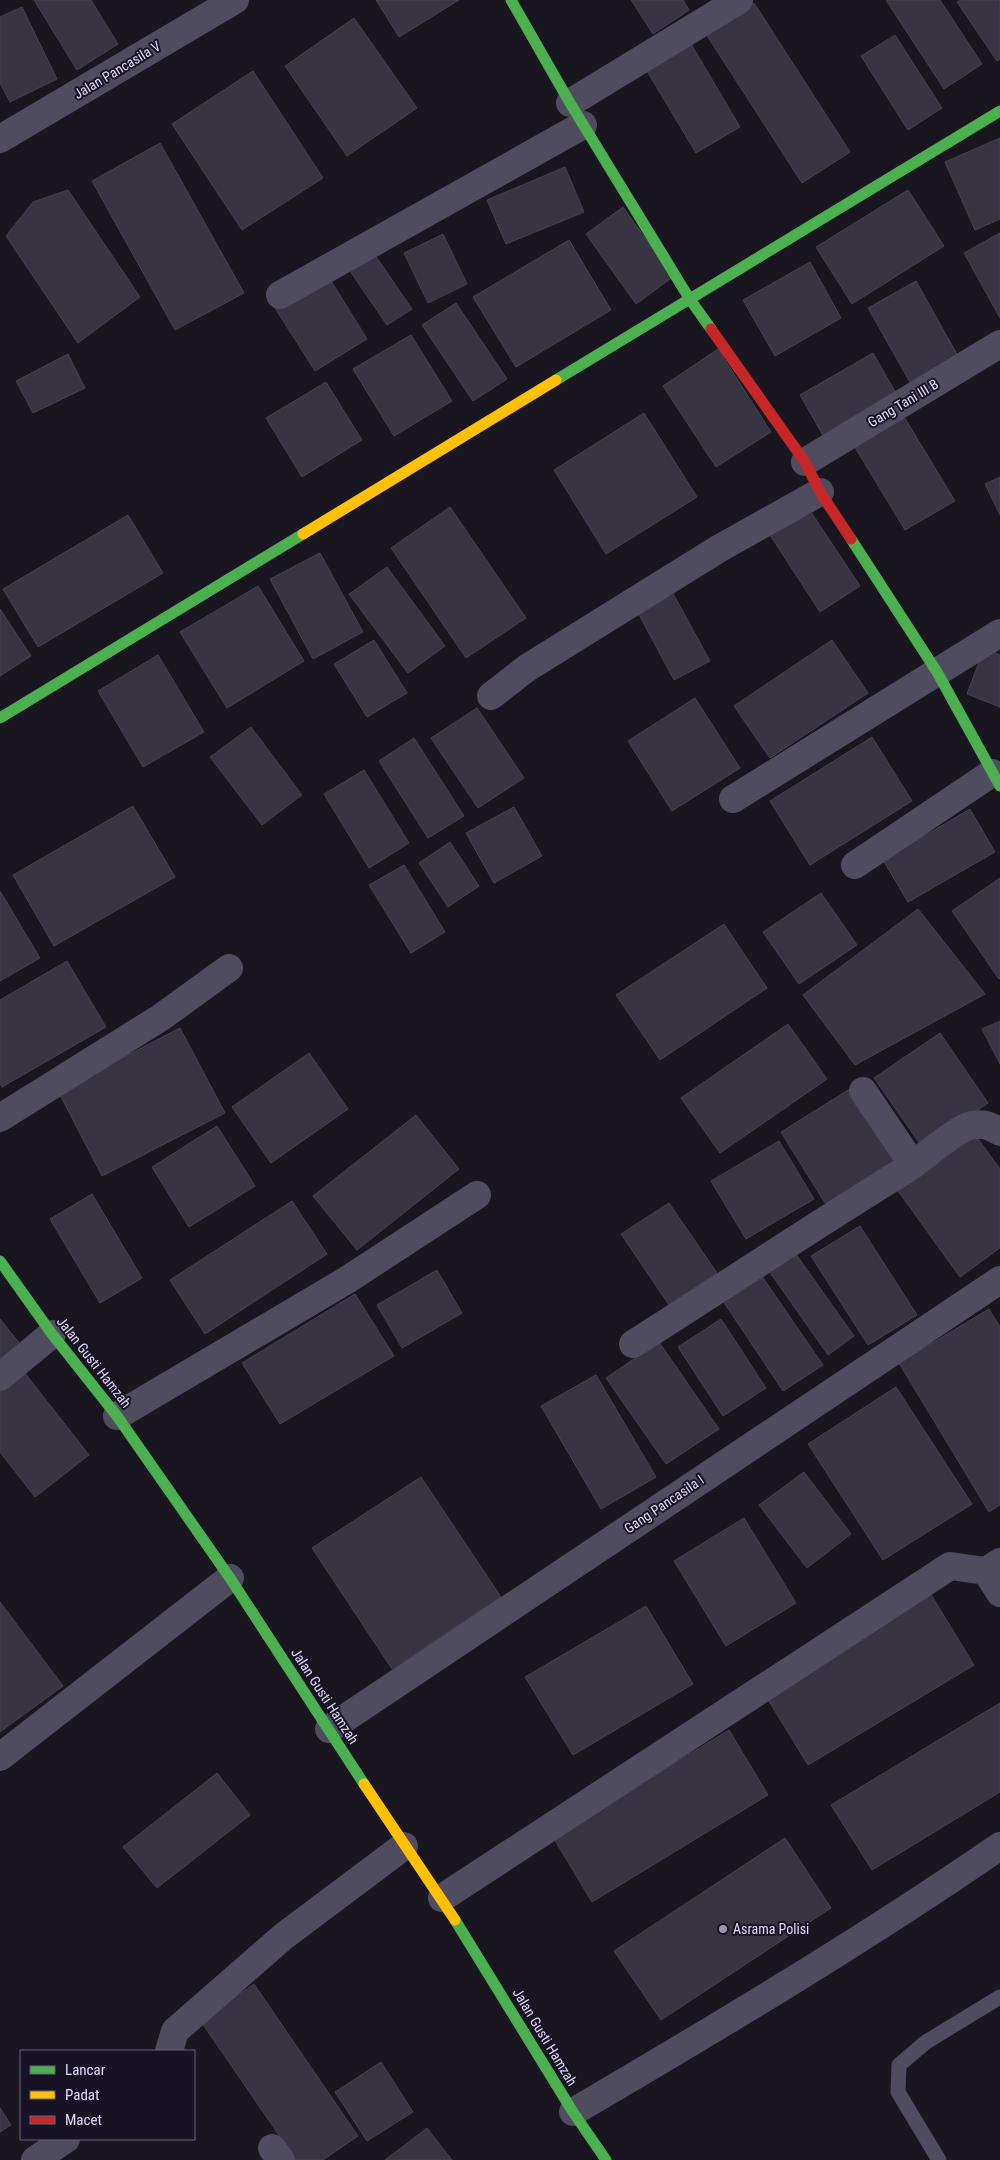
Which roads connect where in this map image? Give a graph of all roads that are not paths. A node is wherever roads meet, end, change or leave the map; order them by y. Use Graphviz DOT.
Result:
graph roads {
  1 [pos="235,0"];
  2 [pos="511,0"];
  3 [pos="739,0"];
  4 [pos="1000,111"];
  5 [pos="577,114"];
  6 [pos="0,139"];
  7 [pos="280,296"];
  8 [pos="689,298"];
  9 [pos="1000,344"];
  10 [pos="805,462"];
  11 [pos="820,492"];
  12 [pos="1000,633"];
  13 [pos="937,672"];
  14 [pos="491,696"];
  15 [pos="0,718"];
  16 [pos="996,779"];
  17 [pos="733,799"];
  18 [pos="855,864"];
  19 [pos="228,968"];
  20 [pos="863,1091"];
  21 [pos="0,1118"];
  22 [pos="1000,1132"];
  23 [pos="913,1165"];
  24 [pos="478,1195"];
  25 [pos="0,1262"];
  26 [pos="1000,1280"];
  27 [pos="52,1334"];
  28 [pos="633,1344"];
  29 [pos="0,1377"];
  30 [pos="116,1416"];
  31 [pos="995,1575"];
  32 [pos="230,1578"];
  33 [pos="329,1729"];
  34 [pos="0,1757"];
  35 [pos="404,1846"];
  36 [pos="1000,1846"];
  37 [pos="442,1898"];
  38 [pos="1000,1998"];
  39 [pos="169,2050"];
  40 [pos="573,2112"];
  41 [pos="65,2140"];
  42 [pos="35,2160"];
  43 [pos="606,2160"];
  44 [pos="939,2160"];
  1 -- 6 [label="street, Jalan Pancasila V"];
  2 -- 5 [label="street"];
  3 -- 5 [label="street"];
  4 -- 8 [label="street"];
  5 -- 7 [label="street"];
  5 -- 8 [label="street"];
  8 -- 10 [label="street"];
  8 -- 15 [label="street"];
  9 -- 10 [label="street, Gang Tani III B"];
  10 -- 11 [label="street"];
  11 -- 13 [label="street"];
  11 -- 14 [label="street"];
  12 -- 13 [label="street"];
  13 -- 16 [label="street"];
  13 -- 17 [label="street"];
  16 -- 18 [label="street"];
  19 -- 21 [label="street"];
  20 -- 23 [label="street"];
  22 -- 23 [label="street"];
  23 -- 28 [label="street"];
  24 -- 30 [label="street"];
  25 -- 27 [label="street, Jalan Gusti Hamzah"];
  26 -- 33 [label="street, Gang Pancasila I"];
  27 -- 29 [label="street"];
  27 -- 30 [label="street, Jalan Gusti Hamzah"];
  30 -- 32 [label="street, Jalan Gusti Hamzah"];
  31 -- 37 [label="street"];
  32 -- 33 [label="street, Jalan Gusti Hamzah"];
  32 -- 34 [label="street"];
  33 -- 35 [label="street, Jalan Gusti Hamzah"];
  35 -- 37 [label="street, Jalan Gusti Hamzah"];
  35 -- 39 [label="street"];
  36 -- 40 [label="street"];
  37 -- 40 [label="street, Jalan Gusti Hamzah"];
  38 -- 44 [label="lane"];
  40 -- 43 [label="street, Jalan Gusti Hamzah"];
  41 -- 42 [label="street"];
}
